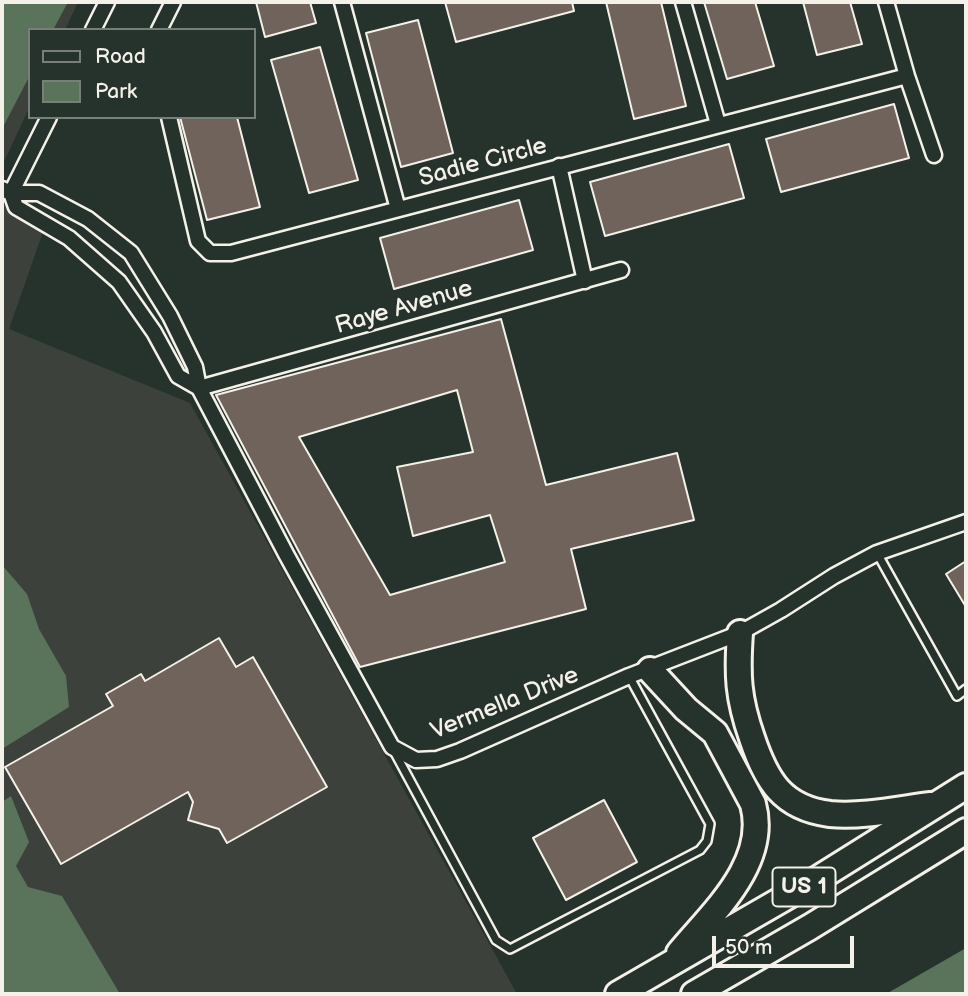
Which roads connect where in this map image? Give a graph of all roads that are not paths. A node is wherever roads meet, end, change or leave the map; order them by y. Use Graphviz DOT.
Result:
graph roads {
  1 [pos="107,2"];
  2 [pos="173,2"];
  3 [pos="345,2"];
  4 [pos="682,2"];
  5 [pos="886,2"];
  6 [pos="94,28"];
  7 [pos="160,28"];
  8 [pos="907,76"];
  9 [pos="48,119"];
  10 [pos="169,119"];
  11 [pos="718,124"];
  12 [pos="934,155"];
  13 [pos="559,166"];
  14 [pos="6,191"];
  15 [pos="398,209"];
  16 [pos="621,270"];
  17 [pos="584,281"];
  18 [pos="200,388"];
  19 [pos="966,522"];
  20 [pos="877,553"];
  21 [pos="740,633"];
  22 [pos="639,673"];
  23 [pos="966,689"];
  24 [pos="392,747"];
  25 [pos="966,786"];
  26 [pos="939,804"];
  27 [pos="966,831"];
  28 [pos="667,966"];
  29 [pos="618,994"];
  30 [pos="694,994"];
  1 -- 6 [label="street"];
  2 -- 7 [label="street"];
  3 -- 15 [label="street"];
  4 -- 11 [label="street"];
  5 -- 8 [label="street"];
  8 -- 11 [label="street, Sadie Circle"];
  8 -- 12 [label="street"];
  9 -- 14 [label="street"];
  10 -- 15 [label="street, Sadie Circle"];
  11 -- 13 [label="street, Sadie Circle"];
  13 -- 15 [label="street, Sadie Circle"];
  13 -- 17 [label="street"];
  14 -- 18 [label="street"];
  14 -- 18 [label="street"];
  16 -- 17 [label="street, Raye Avenue"];
  17 -- 18 [label="street, Raye Avenue"];
  18 -- 24 [label="street"];
  19 -- 20 [label="street, Vermella Drive"];
  20 -- 21 [label="street, Vermella Drive"];
  20 -- 23 [label="lane"];
  21 -- 22 [label="street, Vermella Drive"];
  21 -- 26 [label="highway"];
  22 -- 24 [label="street, Vermella Drive"];
  22 -- 24 [label="lane"];
  22 -- 28 [label="highway"];
  25 -- 26 [label="highway, US 1"];
  26 -- 28 [label="highway, US 1"];
  27 -- 30 [label="highway, US 1"];
  28 -- 29 [label="highway, US 1"];
}
